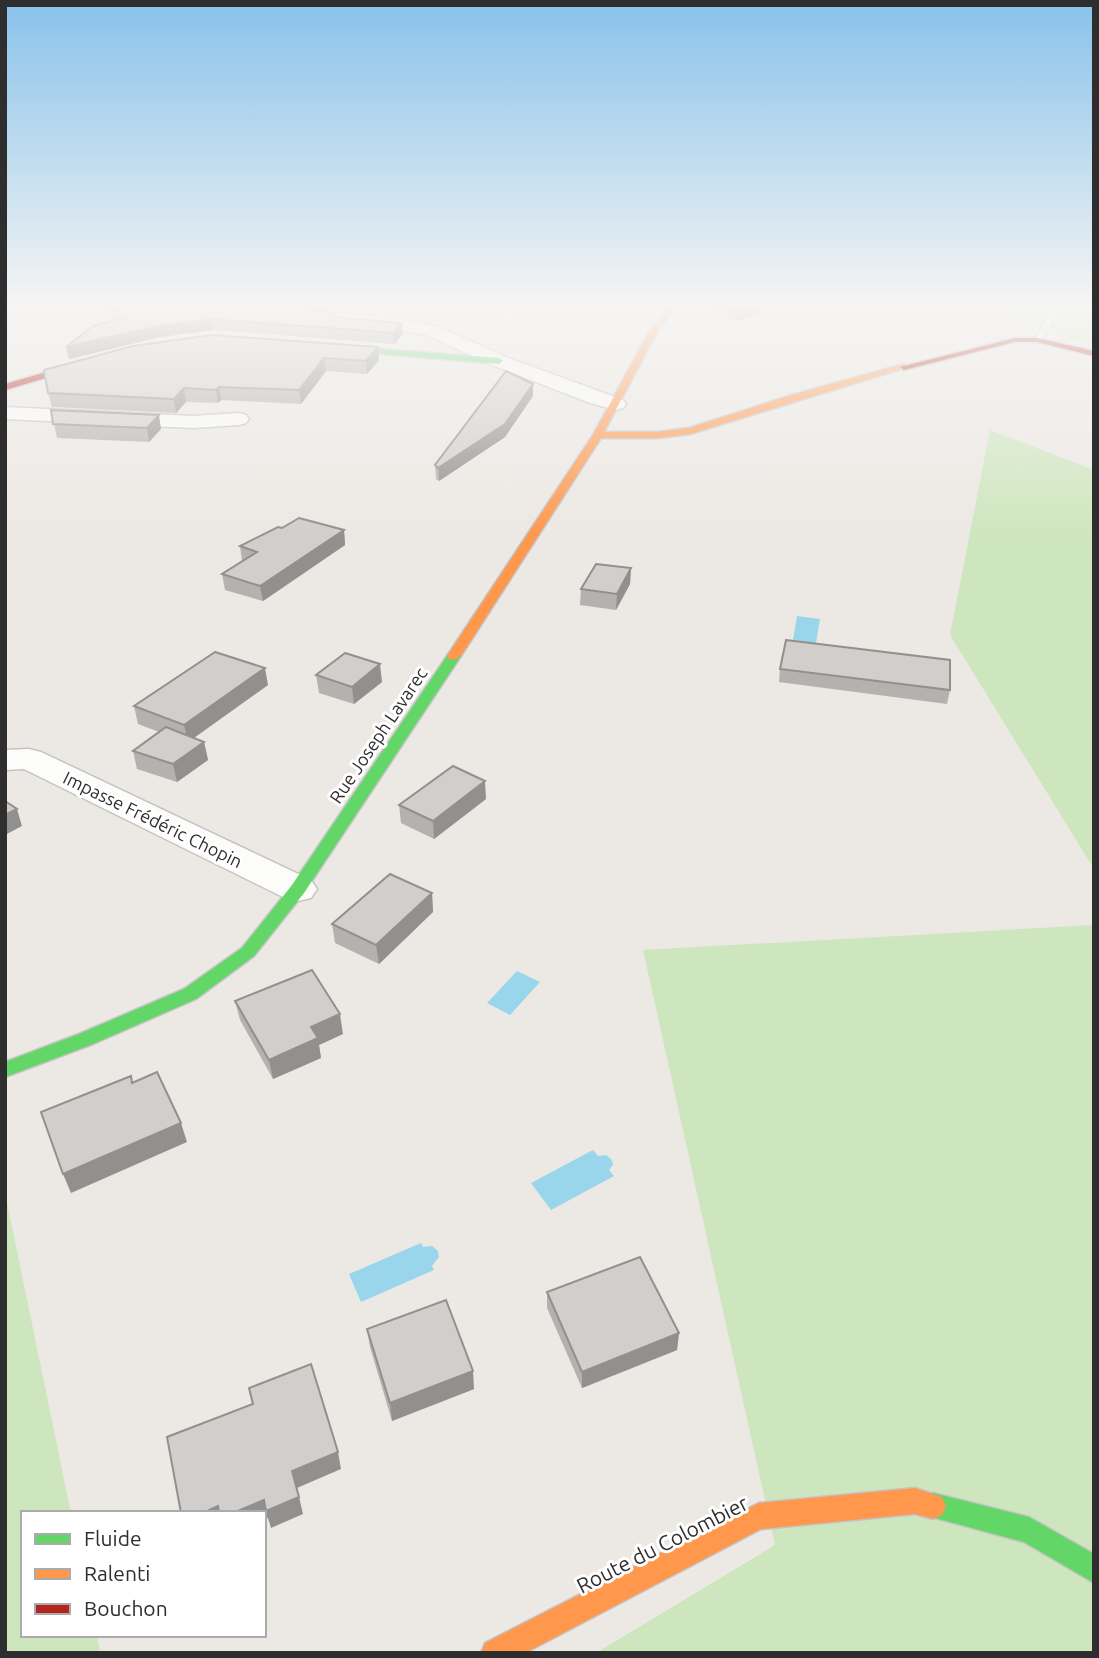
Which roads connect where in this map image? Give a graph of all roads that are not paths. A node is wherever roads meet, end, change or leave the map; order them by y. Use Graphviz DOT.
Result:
graph roads {
  1 [pos="28,380"];
  2 [pos="548,380"];
  3 [pos="628,380"];
  4 [pos="856,380"];
  5 [pos="5,387"];
  6 [pos="616,404"];
  7 [pos="5,413"];
  8 [pos="239,419"];
  9 [pos="598,435"];
  10 [pos="5,760"];
  11 [pos="298,889"];
  12 [pos="5,1070"];
  13 [pos="1094,1570"];
  14 [pos="495,1653"];
  1 -- 5 [label="street"];
  2 -- 6 [label="street"];
  3 -- 6 [label="street, Rue Joseph Lavarec"];
  4 -- 9 [label="street"];
  6 -- 9 [label="street, Rue Joseph Lavarec"];
  7 -- 8 [label="street"];
  9 -- 11 [label="street, Rue Joseph Lavarec"];
  10 -- 11 [label="street, Impasse Frédéric Chopin"];
  11 -- 12 [label="street, Rue Joseph Lavarec"];
  13 -- 14 [label="street, Route du Colombier"];
}
